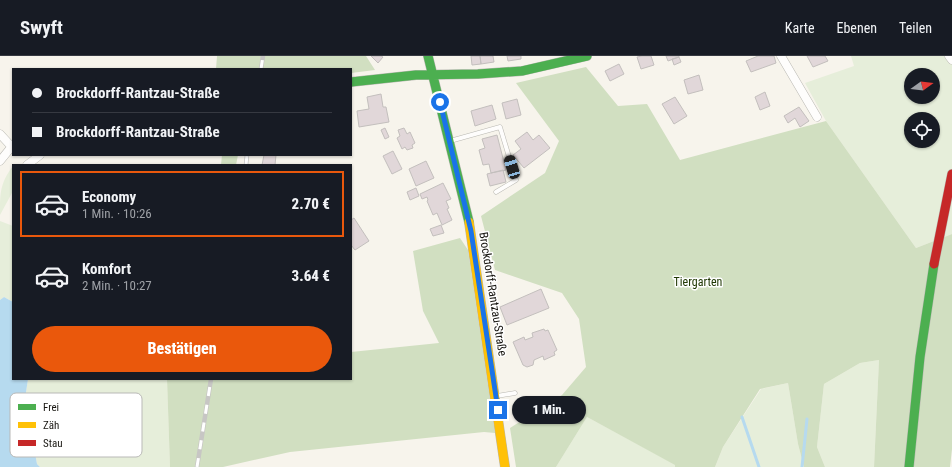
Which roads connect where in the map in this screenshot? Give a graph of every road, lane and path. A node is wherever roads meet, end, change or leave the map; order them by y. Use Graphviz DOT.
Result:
graph roads {
  1 [pos="428,56"];
  2 [pos="587,56"];
  3 [pos="780,56"];
  4 [pos="949,56"];
  5 [pos="952,60"];
  6 [pos="433,76"];
  7 [pos="352,82"];
  8 [pos="817,118"];
  9 [pos="0,134"];
  10 [pos="449,141"];
  11 [pos="12,145"];
  12 [pos="39,156"];
  13 [pos="0,161"];
  14 [pos="28,164"];
  15 [pos="952,174"];
  16 [pos="496,192"];
  17 [pos="952,198"];
  18 [pos="515,393"];
  19 [pos="496,396"];
  20 [pos="505,467"];
  21 [pos="909,467"];
  22 [pos="914,467"];
  1 -- 6 [label="main road, Brockdorff-Rantzau-Straße"];
  2 -- 6 [label="main road"];
  3 -- 8 [label="street"];
  4 -- 5 [label="street"];
  6 -- 7 [label="main road"];
  6 -- 10 [label="main road, Brockdorff-Rantzau-Straße"];
  9 -- 11 [label="street"];
  10 -- 16 [label="lane"];
  10 -- 19 [label="main road, Brockdorff-Rantzau-Straße"];
  11 -- 13 [label="street"];
  12 -- 14 [label="street"];
  15 -- 21 [label="main road"];
  17 -- 22 [label="main road"];
  18 -- 19 [label="lane"];
  19 -- 20 [label="main road, Brockdorff-Rantzau-Straße"];
}
